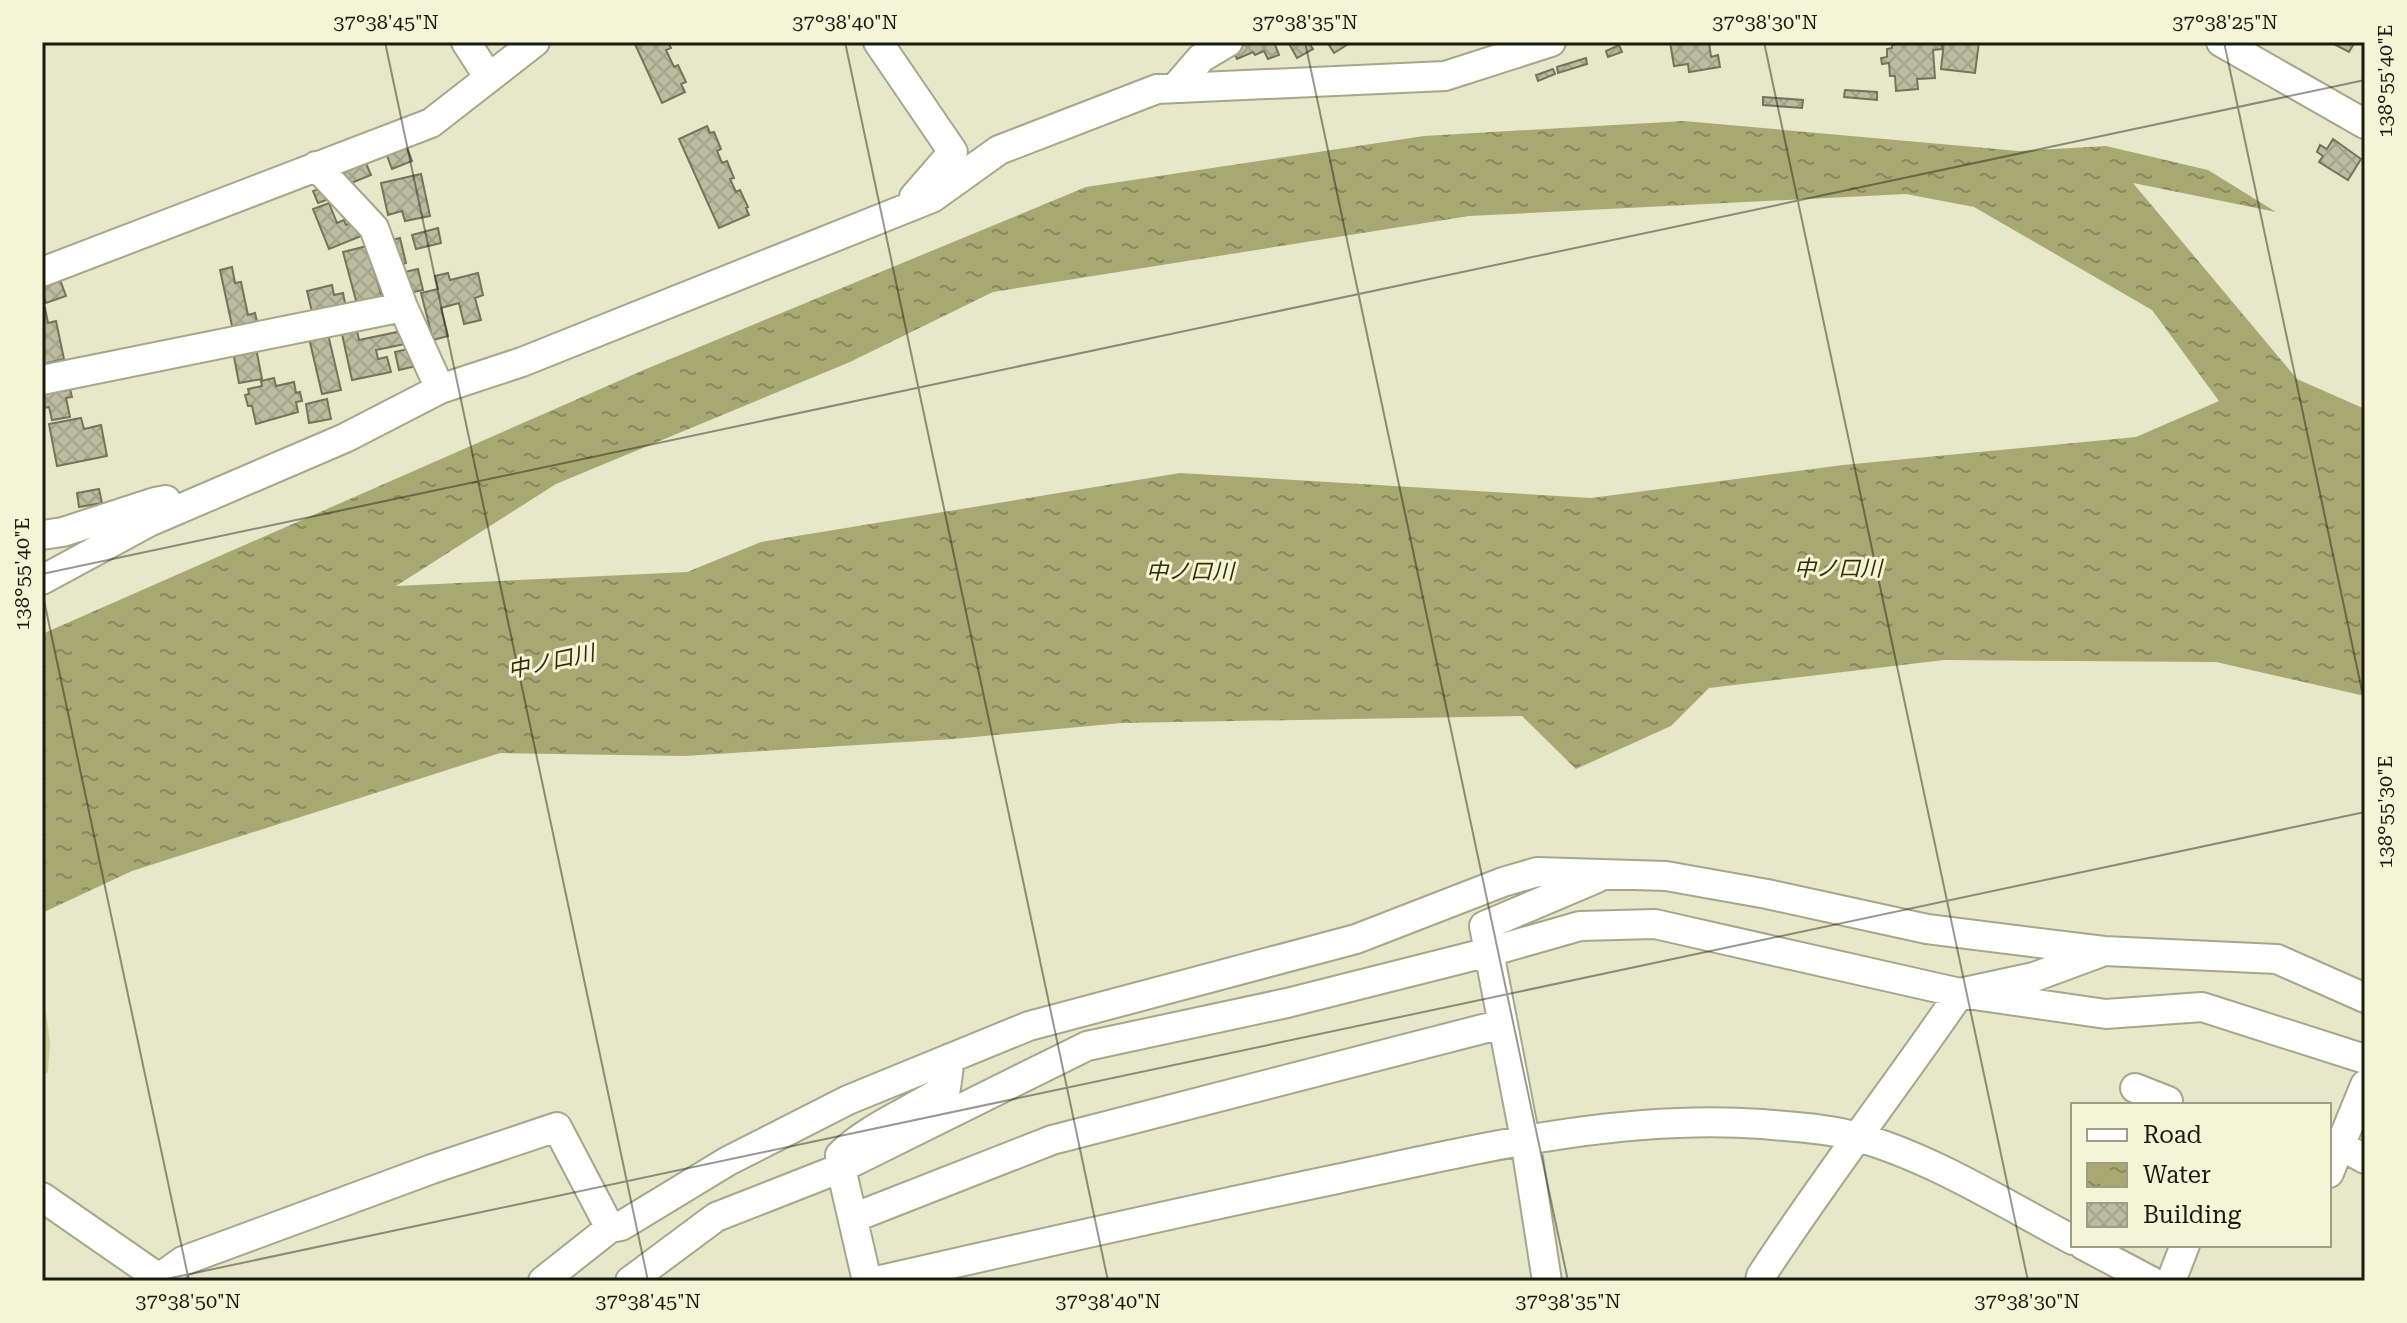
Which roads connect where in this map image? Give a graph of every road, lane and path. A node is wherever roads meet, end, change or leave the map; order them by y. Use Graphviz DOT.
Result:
graph roads {
  1 [pos="466,42"];
  2 [pos="535,42"];
  3 [pos="878,42"];
  4 [pos="1228,42"];
  5 [pos="1551,42"];
  6 [pos="2221,42"];
  7 [pos="489,78"];
  8 [pos="1176,87"];
  9 [pos="2365,124"];
  10 [pos="316,166"];
  11 [pos="903,210"];
  12 [pos="42,272"];
  13 [pos="403,307"];
  14 [pos="42,380"];
  15 [pos="440,389"];
  16 [pos="210,494"];
  17 [pos="42,535"];
  18 [pos="42,580"];
  19 [pos="1602,875"];
  20 [pos="2104,951"];
  21 [pos="1489,952"];
  22 [pos="1960,993"];
  23 [pos="2365,998"];
  24 [pos="1502,1024"];
  25 [pos="950,1058"];
  26 [pos="2365,1059"];
  27 [pos="2365,1085"];
  28 [pos="2135,1088"];
  29 [pos="2167,1103"];
  30 [pos="1856,1137"];
  31 [pos="1525,1139"];
  32 [pos="2353,1152"];
  33 [pos="841,1168"];
  34 [pos="2331,1171"];
  35 [pos="42,1197"];
  36 [pos="853,1218"];
  37 [pos="610,1228"];
  38 [pos="2071,1239"];
  39 [pos="2184,1247"];
  40 [pos="2098,1249"];
  41 [pos="159,1280"];
  42 [pos="543,1281"];
  43 [pos="630,1281"];
  44 [pos="867,1281"];
  45 [pos="876,1281"];
  46 [pos="1547,1281"];
  47 [pos="1760,1281"];
  48 [pos="2151,1281"];
  49 [pos="2171,1281"];
  1 -- 7 [label="street"];
  2 -- 7 [label="street"];
  3 -- 11 [label="street"];
  4 -- 8 [label="street"];
  5 -- 8 [label="street"];
  6 -- 9 [label="street"];
  7 -- 10 [label="street"];
  8 -- 11 [label="street"];
  10 -- 12 [label="street"];
  10 -- 13 [label="street"];
  11 -- 15 [label="street"];
  13 -- 14 [label="street"];
  13 -- 15 [label="street"];
  15 -- 16 [label="street"];
  16 -- 17 [label="street"];
  16 -- 18 [label="street"];
  19 -- 20 [label="street"];
  19 -- 21 [label="street"];
  19 -- 25 [label="street"];
  20 -- 22 [label="street"];
  20 -- 23 [label="street"];
  21 -- 22 [label="street"];
  21 -- 24 [label="street"];
  21 -- 33 [label="street"];
  22 -- 26 [label="street"];
  22 -- 30 [label="street"];
  24 -- 31 [label="street"];
  24 -- 36 [label="street"];
  25 -- 33 [label="street"];
  25 -- 37 [label="street"];
  27 -- 32 [label="street"];
  28 -- 29 [label="street"];
  30 -- 31 [label="street"];
  30 -- 38 [label="street"];
  30 -- 47 [label="street"];
  31 -- 45 [label="street"];
  31 -- 46 [label="street"];
  32 -- 34 [label="street"];
  33 -- 36 [label="street"];
  33 -- 43 [label="street"];
  35 -- 41 [label="street"];
  36 -- 44 [label="street"];
  37 -- 41 [label="street"];
  37 -- 42 [label="street"];
  39 -- 49 [label="street"];
  40 -- 48 [label="street"];
}
